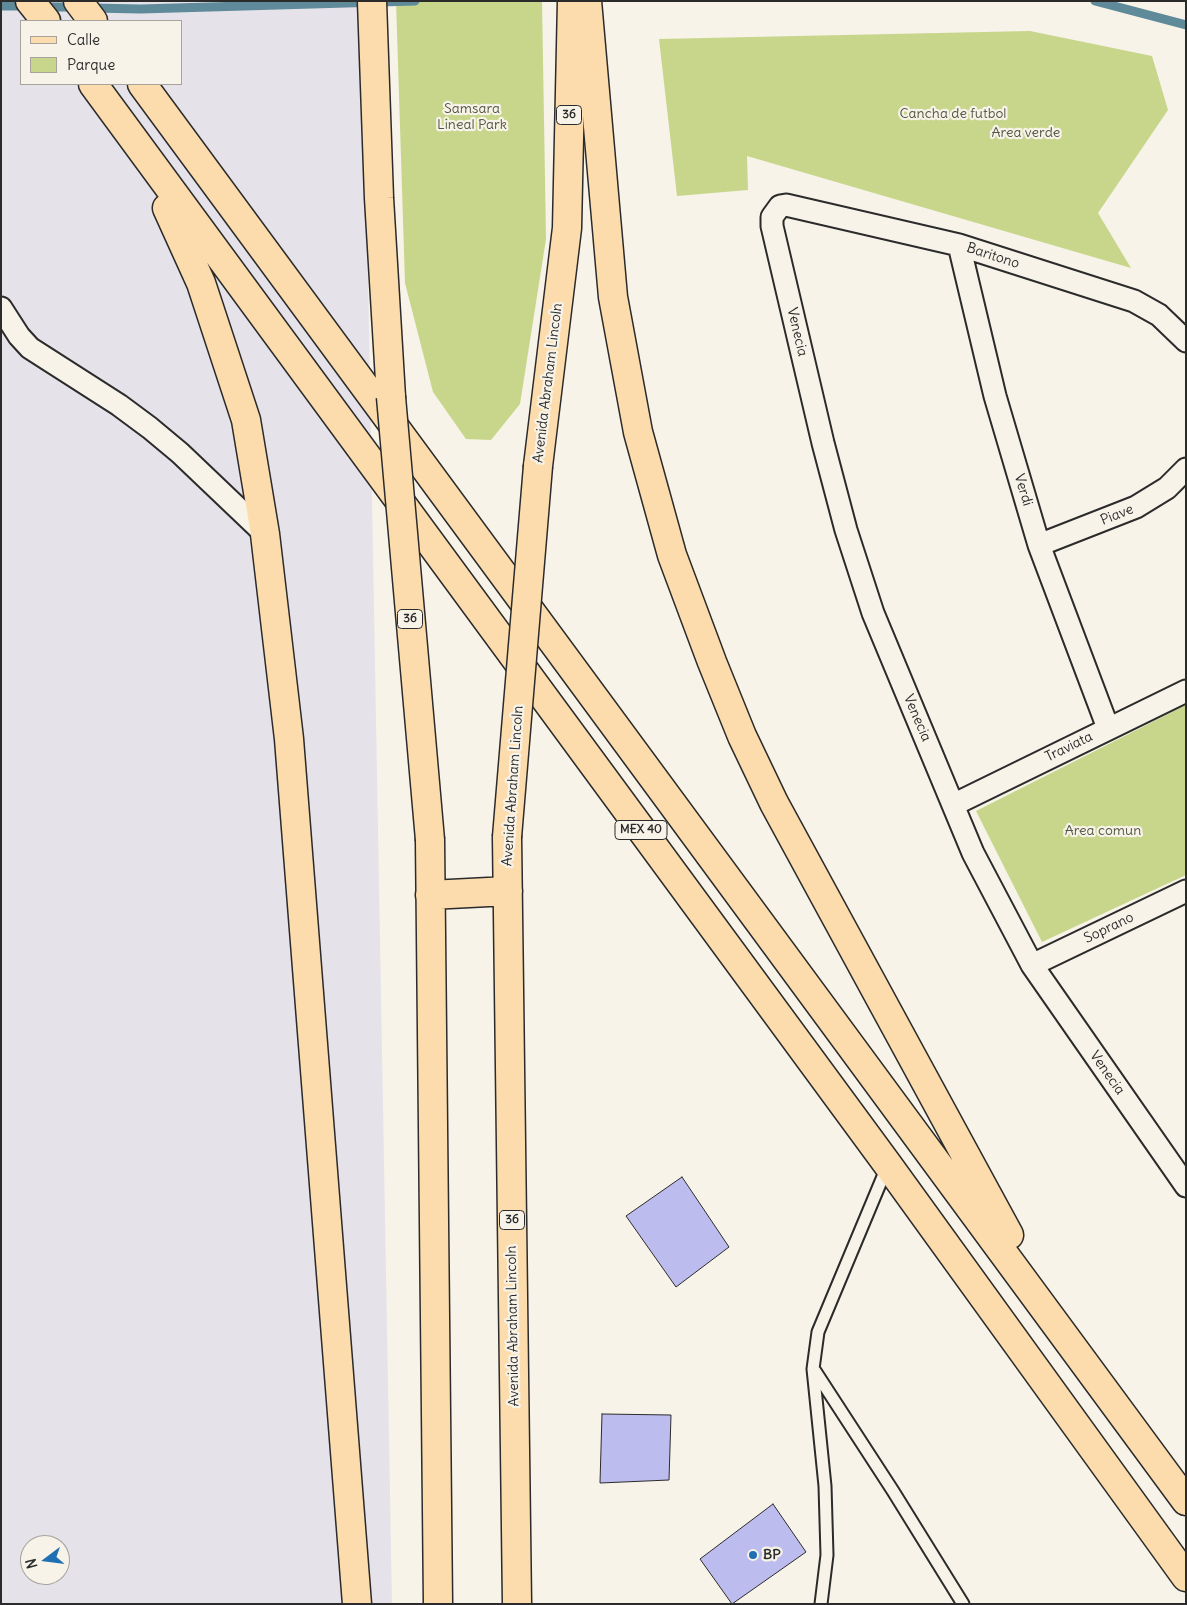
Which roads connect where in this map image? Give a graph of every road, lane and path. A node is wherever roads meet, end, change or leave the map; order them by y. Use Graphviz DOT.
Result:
graph roads {
  1 [pos="30,1"];
  2 [pos="78,1"];
  3 [pos="372,1"];
  4 [pos="572,1"];
  5 [pos="588,13"];
  6 [pos="45,20"];
  7 [pos="93,20"];
  8 [pos="93,85"];
  9 [pos="147,91"];
  10 [pos="129,135"];
  11 [pos="786,205"];
  12 [pos="959,245"];
  13 [pos="1,308"];
  14 [pos="1186,341"];
  15 [pos="1186,469"];
  16 [pos="265,534"];
  17 [pos="1039,545"];
  18 [pos="1186,691"];
  19 [pos="1108,728"];
  20 [pos="953,805"];
  21 [pos="508,891"];
  22 [pos="1186,891"];
  23 [pos="430,895"];
  24 [pos="1032,966"];
  25 [pos="888,1165"];
  26 [pos="1186,1186"];
  27 [pos="1060,1328"];
  28 [pos="813,1369"];
  29 [pos="1186,1501"];
  30 [pos="1186,1577"];
  31 [pos="357,1604"];
  32 [pos="438,1604"];
  33 [pos="517,1604"];
  34 [pos="821,1604"];
  35 [pos="963,1604"];
  1 -- 6 [label="main road"];
  2 -- 7 [label="main road"];
  3 -- 23 [label="main road, 36, bridge"];
  4 -- 21 [label="main road, Avenida Abraham Lincoln / 36, bridge"];
  5 -- 27 [label="main road"];
  8 -- 10 [label="main road, MEX 40"];
  9 -- 27 [label="main road, MEX 40"];
  10 -- 16 [label="main road"];
  10 -- 25 [label="main road, MEX 40"];
  11 -- 12 [label="street, Baritono"];
  11 -- 20 [label="street, Venecia"];
  12 -- 14 [label="street, Baritono"];
  12 -- 17 [label="street, Verdi"];
  13 -- 16 [label="street"];
  15 -- 17 [label="street, Piave"];
  16 -- 31 [label="main road"];
  17 -- 19 [label="street, Verdi"];
  18 -- 19 [label="street, Traviata"];
  19 -- 20 [label="street, Traviata"];
  20 -- 24 [label="street, Venecia"];
  21 -- 23 [label="main road"];
  21 -- 33 [label="main road, Avenida Abraham Lincoln / 36"];
  22 -- 24 [label="street, Soprano"];
  23 -- 32 [label="main road, 36"];
  24 -- 26 [label="street, Venecia"];
  25 -- 28 [label="lane"];
  25 -- 30 [label="main road, MEX 40"];
  27 -- 29 [label="main road, MEX 40"];
  28 -- 34 [label="lane"];
  28 -- 35 [label="lane"];
}
